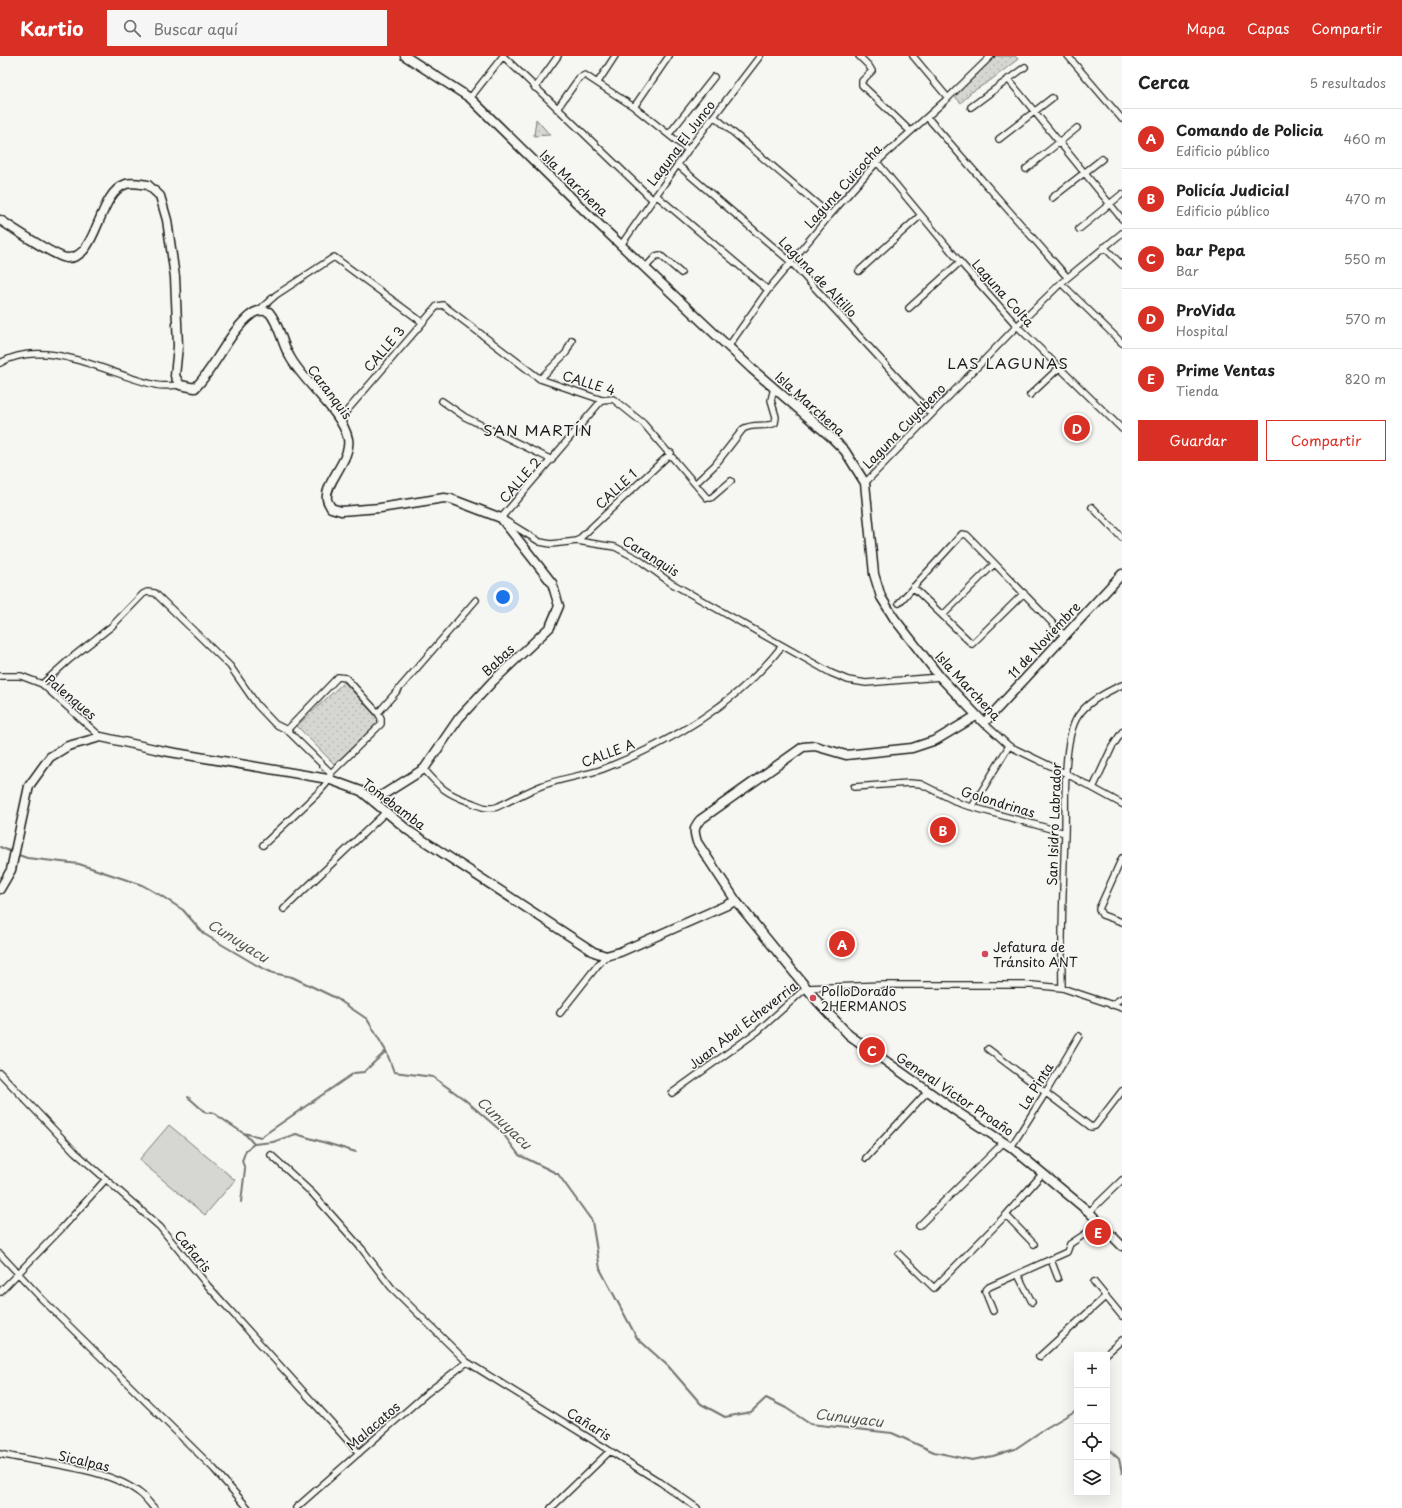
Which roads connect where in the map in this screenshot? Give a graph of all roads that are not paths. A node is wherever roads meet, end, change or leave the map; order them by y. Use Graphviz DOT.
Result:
graph roads {
  1 [pos="405,56"];
  2 [pos="503,56"];
  3 [pos="558,56"];
  4 [pos="615,56"];
  5 [pos="669,56"];
  6 [pos="760,56"];
  7 [pos="859,56"];
  8 [pos="913,56"];
  9 [pos="991,56"];
  10 [pos="1068,56"];
  11 [pos="1025,67"];
  12 [pos="714,77"];
  13 [pos="1008,79"];
  14 [pos="598,82"];
  15 [pos="535,88"];
  16 [pos="470,98"];
  17 [pos="948,98"];
  18 [pos="1052,98"];
  19 [pos="634,107"];
  20 [pos="971,107"];
  21 [pos="557,109"];
  22 [pos="1034,111"];
  23 [pos="715,117"];
  24 [pos="927,117"];
  25 [pos="1122,119"];
  26 [pos="1077,128"];
  27 [pos="910,131"];
  28 [pos="669,134"];
  29 [pos="999,139"];
  30 [pos="1060,141"];
  31 [pos="688,150"];
  32 [pos="1102,159"];
  33 [pos="877,162"];
  34 [pos="678,166"];
  35 [pos="1026,169"];
  36 [pos="1085,172"];
  37 [pos="1122,194"];
  38 [pos="654,197"];
  39 [pos="1052,198"];
  40 [pos="1110,203"];
  41 [pos="830,215"];
  42 [pos="921,215"];
  43 [pos="1122,219"];
  44 [pos="0,220"];
  45 [pos="1079,229"];
  46 [pos="1122,233"];
  47 [pos="621,245"];
  48 [pos="1104,247"];
  49 [pos="791,262"];
  50 [pos="960,262"];
  51 [pos="1122,265"];
  52 [pos="645,268"];
  53 [pos="859,271"];
  54 [pos="681,273"];
  55 [pos="1067,277"];
  56 [pos="1061,282"];
  57 [pos="768,290"];
  58 [pos="909,308"];
  59 [pos="259,310"];
  60 [pos="451,310"];
  61 [pos="422,322"];
  62 [pos="1016,326"];
  63 [pos="572,340"];
  64 [pos="1122,343"];
  65 [pos="728,347"];
  66 [pos="0,363"];
  67 [pos="1060,367"];
  68 [pos="540,380"];
  69 [pos="180,385"];
  70 [pos="774,388"];
  71 [pos="1030,395"];
  72 [pos="602,400"];
  73 [pos="442,401"];
  74 [pos="931,414"];
  75 [pos="339,420"];
  76 [pos="1122,429"];
  77 [pos="671,453"];
  78 [pos="552,460"];
  79 [pos="731,481"];
  80 [pos="696,483"];
  81 [pos="865,483"];
  82 [pos="1092,507"];
  83 [pos="501,518"];
  84 [pos="1122,538"];
  85 [pos="577,541"];
  86 [pos="994,564"];
  87 [pos="1122,574"];
  88 [pos="913,587"];
  89 [pos="1024,593"];
  90 [pos="476,600"];
  91 [pos="899,602"];
  92 [pos="943,616"];
  93 [pos="1064,635"];
  94 [pos="782,646"];
  95 [pos="0,676"];
  96 [pos="940,677"];
  97 [pos="42,684"];
  98 [pos="1122,685"];
  99 [pos="378,713"];
  100 [pos="976,716"];
  101 [pos="984,723"];
  102 [pos="287,730"];
  103 [pos="1122,732"];
  104 [pos="101,737"];
  105 [pos="1009,746"];
  106 [pos="424,768"];
  107 [pos="1067,774"];
  108 [pos="330,776"];
  109 [pos="854,787"];
  110 [pos="1093,788"];
  111 [pos="373,801"];
  112 [pos="1122,804"];
  113 [pos="972,807"];
  114 [pos="386,812"];
  115 [pos="1065,833"];
  116 [pos="263,845"];
  117 [pos="1122,858"];
  118 [pos="0,889"];
  119 [pos="736,901"];
  120 [pos="284,909"];
  121 [pos="1122,922"];
  122 [pos="606,956"];
  123 [pos="806,988"];
  124 [pos="1062,988"];
  125 [pos="1122,998"];
  126 [pos="1111,1005"];
  127 [pos="1122,1008"];
  128 [pos="560,1013"];
  129 [pos="1079,1036"];
  130 [pos="988,1049"];
  131 [pos="0,1073"];
  132 [pos="1122,1090"];
  133 [pos="928,1091"];
  134 [pos="1046,1092"];
  135 [pos="672,1093"];
  136 [pos="1007,1145"];
  137 [pos="271,1155"];
  138 [pos="866,1158"];
  139 [pos="1043,1173"];
  140 [pos="106,1179"];
  141 [pos="1122,1180"];
  142 [pos="1089,1212"];
  143 [pos="1006,1214"];
  144 [pos="1100,1224"];
  145 [pos="919,1226"];
  146 [pos="1034,1244"];
  147 [pos="1122,1246"];
  148 [pos="0,1254"];
  149 [pos="899,1254"];
  150 [pos="1051,1260"];
  151 [pos="19,1273"];
  152 [pos="1018,1275"];
  153 [pos="1058,1278"];
  154 [pos="1094,1282"];
  155 [pos="0,1292"];
  156 [pos="1106,1296"];
  157 [pos="1032,1302"];
  158 [pos="993,1311"];
  159 [pos="1122,1316"];
  160 [pos="1122,1340"];
  161 [pos="1108,1352"];
  162 [pos="1039,1357"];
  163 [pos="467,1362"];
  164 [pos="610,1451"];
  165 [pos="359,1453"];
  166 [pos="0,1454"];
  167 [pos="154,1508"];
  168 [pos="248,1508"];
  169 [pos="296,1508"];
  170 [pos="551,1508"];
  171 [pos="697,1508"];
  1 -- 16 [label="street, Isla Marchena"];
  2 -- 15 [label="street"];
  2 -- 16 [label="street"];
  3 -- 15 [label="street"];
  4 -- 14 [label="street"];
  5 -- 19 [label="street"];
  6 -- 23 [label="street, Laguna El Junco"];
  7 -- 27 [label="street"];
  8 -- 17 [label="street"];
  9 -- 17 [label="street, Laguna Cuicocha"];
  10 -- 25 [label="street"];
  11 -- 13 [label="street"];
  12 -- 28 [label="street"];
  13 -- 20 [label="street"];
  13 -- 22 [label="street"];
  14 -- 19 [label="street"];
  14 -- 21 [label="street"];
  15 -- 21 [label="street"];
  16 -- 47 [label="street, Isla Marchena"];
  17 -- 24 [label="street, Laguna Cuicocha"];
  18 -- 22 [label="street"];
  19 -- 28 [label="street"];
  21 -- 38 [label="street"];
  22 -- 29 [label="street"];
  22 -- 30 [label="street"];
  23 -- 31 [label="street, Laguna El Junco"];
  23 -- 41 [label="street"];
  24 -- 27 [label="street, Laguna Cuicocha"];
  24 -- 55 [label="street"];
  26 -- 30 [label="street"];
  27 -- 33 [label="street, Laguna Cuicocha"];
  28 -- 31 [label="street"];
  30 -- 35 [label="street"];
  30 -- 36 [label="street"];
  31 -- 34 [label="street, Laguna El Junco"];
  32 -- 36 [label="street"];
  33 -- 41 [label="street, Laguna Cuicocha"];
  33 -- 42 [label="street, Laguna Colta"];
  34 -- 38 [label="street, Laguna El Junco"];
  34 -- 49 [label="street, Laguna de Altillo"];
  36 -- 39 [label="street"];
  36 -- 40 [label="street"];
  37 -- 40 [label="street"];
  38 -- 47 [label="street, Laguna El Junco"];
  38 -- 57 [label="street"];
  40 -- 43 [label="street"];
  40 -- 45 [label="street"];
  41 -- 49 [label="street, Laguna Cuicocha"];
  42 -- 50 [label="street, Laguna Colta"];
  42 -- 53 [label="street"];
  44 -- 69 [label="street"];
  46 -- 48 [label="street, Laguna Cuyabeno"];
  47 -- 52 [label="street, Isla Marchena"];
  48 -- 51 [label="street"];
  48 -- 55 [label="street, Laguna Cuyabeno"];
  49 -- 57 [label="street, Laguna Cuicocha"];
  49 -- 74 [label="street, Laguna de Altillo"];
  50 -- 58 [label="street"];
  50 -- 62 [label="street, Laguna Colta"];
  52 -- 54 [label="street"];
  52 -- 65 [label="street, Isla Marchena"];
  55 -- 56 [label="street, Laguna Cuyabeno"];
  56 -- 62 [label="street, Laguna Cuyabeno"];
  56 -- 64 [label="street"];
  57 -- 65 [label="street, Laguna Cuicocha"];
  59 -- 61 [label="street"];
  59 -- 69 [label="street"];
  59 -- 75 [label="street, Caranquis"];
  60 -- 61 [label="street, CALLE 3"];
  60 -- 68 [label="street, CALLE 4"];
  61 -- 75 [label="street, CALLE 3"];
  62 -- 67 [label="street, Laguna Colta"];
  62 -- 74 [label="street, Laguna Cuyabeno"];
  63 -- 68 [label="street"];
  65 -- 70 [label="street, Isla Marchena"];
  66 -- 69 [label="street"];
  67 -- 71 [label="street"];
  67 -- 76 [label="street, Laguna Colta"];
  68 -- 72 [label="street, CALLE 4"];
  70 -- 80 [label="street"];
  70 -- 81 [label="street, Isla Marchena"];
  72 -- 77 [label="street, CALLE 4"];
  72 -- 78 [label="street, CALLE 2"];
  73 -- 78 [label="street"];
  74 -- 81 [label="street, Laguna Cuyabeno"];
  75 -- 83 [label="street, Caranquis"];
  77 -- 80 [label="street, CALLE 4"];
  77 -- 85 [label="street, CALLE 1"];
  78 -- 83 [label="street, CALLE 2"];
  79 -- 80 [label="street, CALLE 4"];
  81 -- 96 [label="street, Isla Marchena"];
  82 -- 84 [label="street"];
  83 -- 85 [label="street, Caranquis"];
  83 -- 106 [label="street, Babas"];
  85 -- 94 [label="street, Caranquis"];
  86 -- 88 [label="street"];
  86 -- 89 [label="street"];
  86 -- 92 [label="street"];
  87 -- 93 [label="street, 11 de Noviembre"];
  88 -- 91 [label="street"];
  88 -- 92 [label="street"];
  89 -- 92 [label="street"];
  89 -- 93 [label="street"];
  90 -- 99 [label="street"];
  93 -- 101 [label="street, 11 de Noviembre"];
  94 -- 96 [label="street, Caranquis"];
  94 -- 106 [label="street, CALLE A"];
  95 -- 97 [label="street, Palenques"];
  96 -- 100 [label="street, Isla Marchena"];
  97 -- 102 [label="street"];
  97 -- 104 [label="street, Palenques"];
  98 -- 107 [label="street, San Isidro Labrador"];
  99 -- 102 [label="street"];
  99 -- 108 [label="street"];
  100 -- 101 [label="street, Isla Marchena"];
  100 -- 119 [label="street, General Victor Proaño"];
  101 -- 105 [label="street, Isla Marchena"];
  102 -- 108 [label="street"];
  103 -- 110 [label="street"];
  104 -- 108 [label="street, Tomebamba"];
  104 -- 118 [label="street, Tomebamba"];
  105 -- 107 [label="street, Isla Marchena"];
  105 -- 113 [label="street"];
  106 -- 111 [label="street, Babas"];
  107 -- 110 [label="street, Isla Marchena"];
  107 -- 115 [label="street, San Isidro Labrador"];
  108 -- 111 [label="street, Tomebamba"];
  108 -- 116 [label="street"];
  109 -- 113 [label="street, Golondrinas"];
  110 -- 112 [label="street, Isla Marchena"];
  111 -- 114 [label="street, Tomebamba"];
  113 -- 115 [label="street, Golondrinas"];
  114 -- 120 [label="street"];
  114 -- 122 [label="street, Tomebamba"];
  115 -- 124 [label="street, San Isidro Labrador"];
  117 -- 121 [label="street"];
  119 -- 122 [label="street"];
  119 -- 123 [label="street, General Victor Proaño"];
  122 -- 128 [label="street"];
  123 -- 124 [label="street, Juan Abel Echeverria"];
  123 -- 133 [label="street, General Victor Proaño"];
  123 -- 135 [label="street, Juan Abel Echeverria"];
  124 -- 126 [label="street, Juan Abel Echeverria"];
  125 -- 126 [label="street"];
  126 -- 127 [label="street, Juan Abel Echeverria"];
  129 -- 134 [label="street, La Pinta"];
  130 -- 134 [label="street"];
  131 -- 140 [label="street, Cañaris"];
  132 -- 134 [label="street"];
  133 -- 136 [label="street, General Victor Proaño"];
  133 -- 138 [label="street"];
  134 -- 136 [label="street, La Pinta"];
  136 -- 139 [label="street, General Victor Proaño"];
  136 -- 145 [label="street, La Pinta"];
  137 -- 163 [label="street, Cañaris"];
  139 -- 142 [label="street, General Victor Proaño"];
  139 -- 143 [label="street"];
  140 -- 151 [label="street"];
  140 -- 165 [label="street, Cañaris"];
  141 -- 142 [label="street"];
  142 -- 144 [label="street, General Victor Proaño"];
  143 -- 146 [label="street"];
  143 -- 149 [label="street"];
  144 -- 147 [label="street, General Victor Proaño"];
  144 -- 150 [label="street"];
  148 -- 151 [label="street"];
  150 -- 152 [label="street"];
  150 -- 153 [label="street"];
  151 -- 155 [label="street"];
  151 -- 168 [label="street"];
  152 -- 157 [label="street"];
  152 -- 158 [label="street"];
  154 -- 156 [label="street"];
  156 -- 159 [label="street"];
  156 -- 162 [label="street"];
  160 -- 161 [label="street"];
  163 -- 164 [label="street, Cañaris"];
  163 -- 165 [label="street, Malacatos"];
  164 -- 170 [label="street"];
  164 -- 171 [label="street, Cañaris"];
  165 -- 169 [label="street, Malacatos"];
  166 -- 167 [label="street, Sicalpas"];
}
